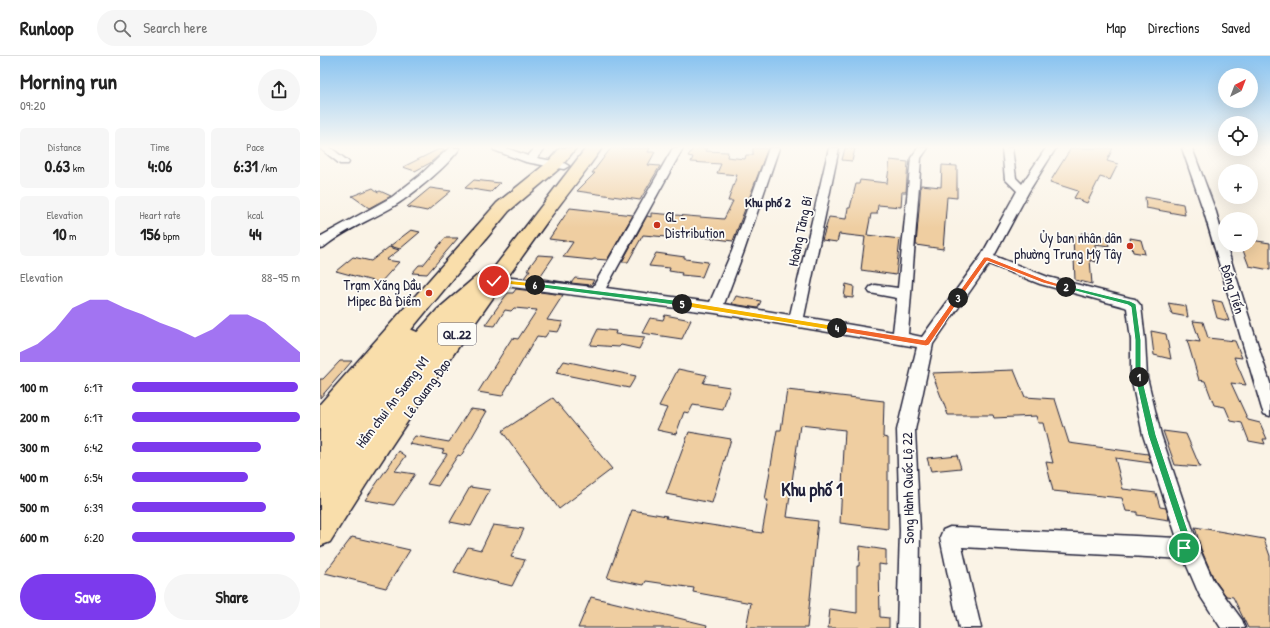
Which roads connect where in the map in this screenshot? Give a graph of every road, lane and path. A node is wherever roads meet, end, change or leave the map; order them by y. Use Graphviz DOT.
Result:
graph roads {
  1 [pos="426,175"];
  2 [pos="546,175"];
  3 [pos="550,175"];
  4 [pos="573,175"];
  5 [pos="582,175"];
  6 [pos="663,175"];
  7 [pos="765,175"];
  8 [pos="828,175"];
  9 [pos="915,175"];
  10 [pos="1010,175"];
  11 [pos="1034,175"];
  12 [pos="1197,175"];
  13 [pos="1024,191"];
  14 [pos="517,212"];
  15 [pos="480,233"];
  16 [pos="320,244"];
  17 [pos="986,258"];
  18 [pos="493,283"];
  19 [pos="875,290"];
  20 [pos="597,292"];
  21 [pos="904,294"];
  22 [pos="716,308"];
  23 [pos="796,321"];
  24 [pos="401,332"];
  25 [pos="900,339"];
  26 [pos="926,343"];
  27 [pos="402,364"];
  28 [pos="1270,409"];
  29 [pos="320,421"];
  30 [pos="320,450"];
  31 [pos="320,476"];
  32 [pos="320,502"];
  33 [pos="320,532"];
  34 [pos="1190,549"];
  35 [pos="908,628"];
  36 [pos="970,628"];
  37 [pos="1234,628"];
  1 -- 16 [label="street"];
  2 -- 15 [label="highway, Lê Quang Đạo / QL.22"];
  3 -- 14 [label="highway, Lê Quang Đạo / QL.22"];
  4 -- 18 [label="highway, Lê Quang Đạo / QL.22"];
  5 -- 18 [label="highway, Lê Quang Đạo / QL.22"];
  6 -- 20 [label="street"];
  7 -- 22 [label="street"];
  8 -- 23 [label="street, Hoàng Tăng Bí"];
  9 -- 21 [label="street"];
  10 -- 13 [label="street"];
  11 -- 13 [label="street, Song Hành Quốc Lộ 22"];
  12 -- 28 [label="street, Đồng Tiến"];
  13 -- 17 [label="street, Song Hành Quốc Lộ 22"];
  14 -- 15 [label="highway"];
  14 -- 24 [label="highway, Lê Quang Đạo / QL.22"];
  15 -- 24 [label="highway, Lê Quang Đạo / QL.22"];
  17 -- 26 [label="street, Song Hành Quốc Lộ 22"];
  17 -- 34 [label="street"];
  18 -- 20 [label="street"];
  18 -- 27 [label="highway, Lê Quang Đạo / QL.22"];
  18 -- 32 [label="main road, Hầm chui An Sương N1"];
  18 -- 33 [label="highway, Lê Quang Đạo / QL.22"];
  19 -- 21 [label="street"];
  20 -- 22 [label="street"];
  21 -- 25 [label="street"];
  22 -- 23 [label="street"];
  23 -- 25 [label="street"];
  24 -- 27 [label="highway, Lê Quang Đạo / QL.22"];
  24 -- 29 [label="highway, Lê Quang Đạo / QL.22"];
  24 -- 30 [label="main road"];
  25 -- 26 [label="street"];
  26 -- 35 [label="street, Song Hành Quốc Lộ 22"];
  27 -- 31 [label="highway, Lê Quang Đạo"];
  34 -- 36 [label="street"];
  34 -- 37 [label="street"];
}
